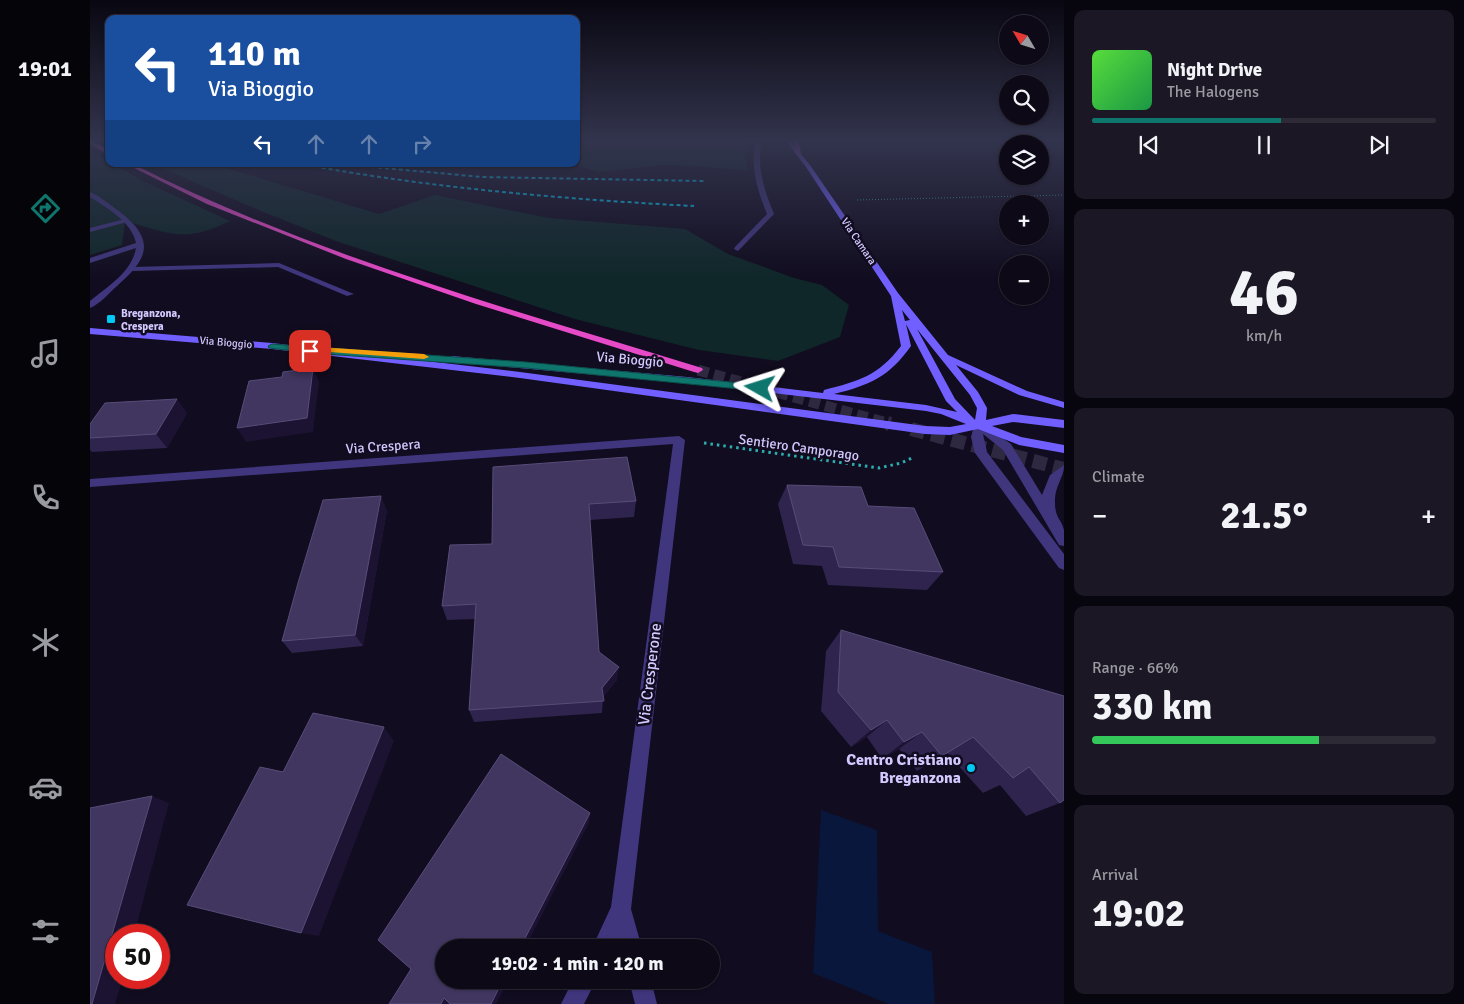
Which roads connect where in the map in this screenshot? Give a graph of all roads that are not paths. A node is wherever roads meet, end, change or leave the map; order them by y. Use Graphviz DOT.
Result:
graph roads {
  1 [pos="177,187"];
  2 [pos="760,187"];
  3 [pos="821,187"];
  4 [pos="90,194"];
  5 [pos="125,221"];
  6 [pos="90,230"];
  7 [pos="140,244"];
  8 [pos="738,249"];
  9 [pos="90,261"];
  10 [pos="132,269"];
  11 [pos="350,294"];
  12 [pos="895,295"];
  13 [pos="90,305"];
  14 [pos="90,331"];
  15 [pos="272,346"];
  16 [pos="943,354"];
  17 [pos="698,370"];
  18 [pos="815,394"];
  19 [pos="1064,405"];
  20 [pos="1064,424"];
  21 [pos="980,426"];
  22 [pos="679,440"];
  23 [pos="1064,449"];
  24 [pos="1064,469"];
  25 [pos="90,483"];
  26 [pos="1049,515"];
  27 [pos="1064,541"];
  28 [pos="1064,564"];
  29 [pos="621,909"];
  30 [pos="606,939"];
  31 [pos="629,939"];
  32 [pos="580,989"];
  33 [pos="642,989"];
  34 [pos="572,1004"];
  35 [pos="646,1004"];
  1 -- 17 [label="highway"];
  2 -- 8 [label="street"];
  3 -- 12 [label="main road, Via Camara"];
  4 -- 5 [label="street"];
  5 -- 6 [label="street"];
  5 -- 7 [label="street"];
  7 -- 9 [label="street"];
  7 -- 10 [label="street"];
  10 -- 11 [label="street"];
  10 -- 13 [label="street"];
  12 -- 16 [label="main road, Via Camara"];
  12 -- 18 [label="main road"];
  12 -- 21 [label="main road, Via Camara"];
  14 -- 15 [label="main road, Via Bioggio"];
  15 -- 18 [label="main road, Via Bioggio"];
  15 -- 21 [label="main road, Via Bioggio"];
  16 -- 19 [label="main road"];
  16 -- 21 [label="main road, Via Camara"];
  18 -- 21 [label="main road, Via Bioggio"];
  20 -- 21 [label="main road, Via Bioggio"];
  21 -- 23 [label="main road, Via Bioggio"];
  21 -- 26 [label="street, Via Camara"];
  21 -- 28 [label="street, Via Camara"];
  22 -- 25 [label="street, Via Crespera"];
  22 -- 29 [label="street, Via Cresperone"];
  24 -- 26 [label="street"];
  26 -- 27 [label="street, Via Camara"];
  29 -- 30 [label="street, Via Cresperone"];
  29 -- 31 [label="street, Via Cresperone"];
  32 -- 34 [label="street"];
  33 -- 35 [label="street"];
}
